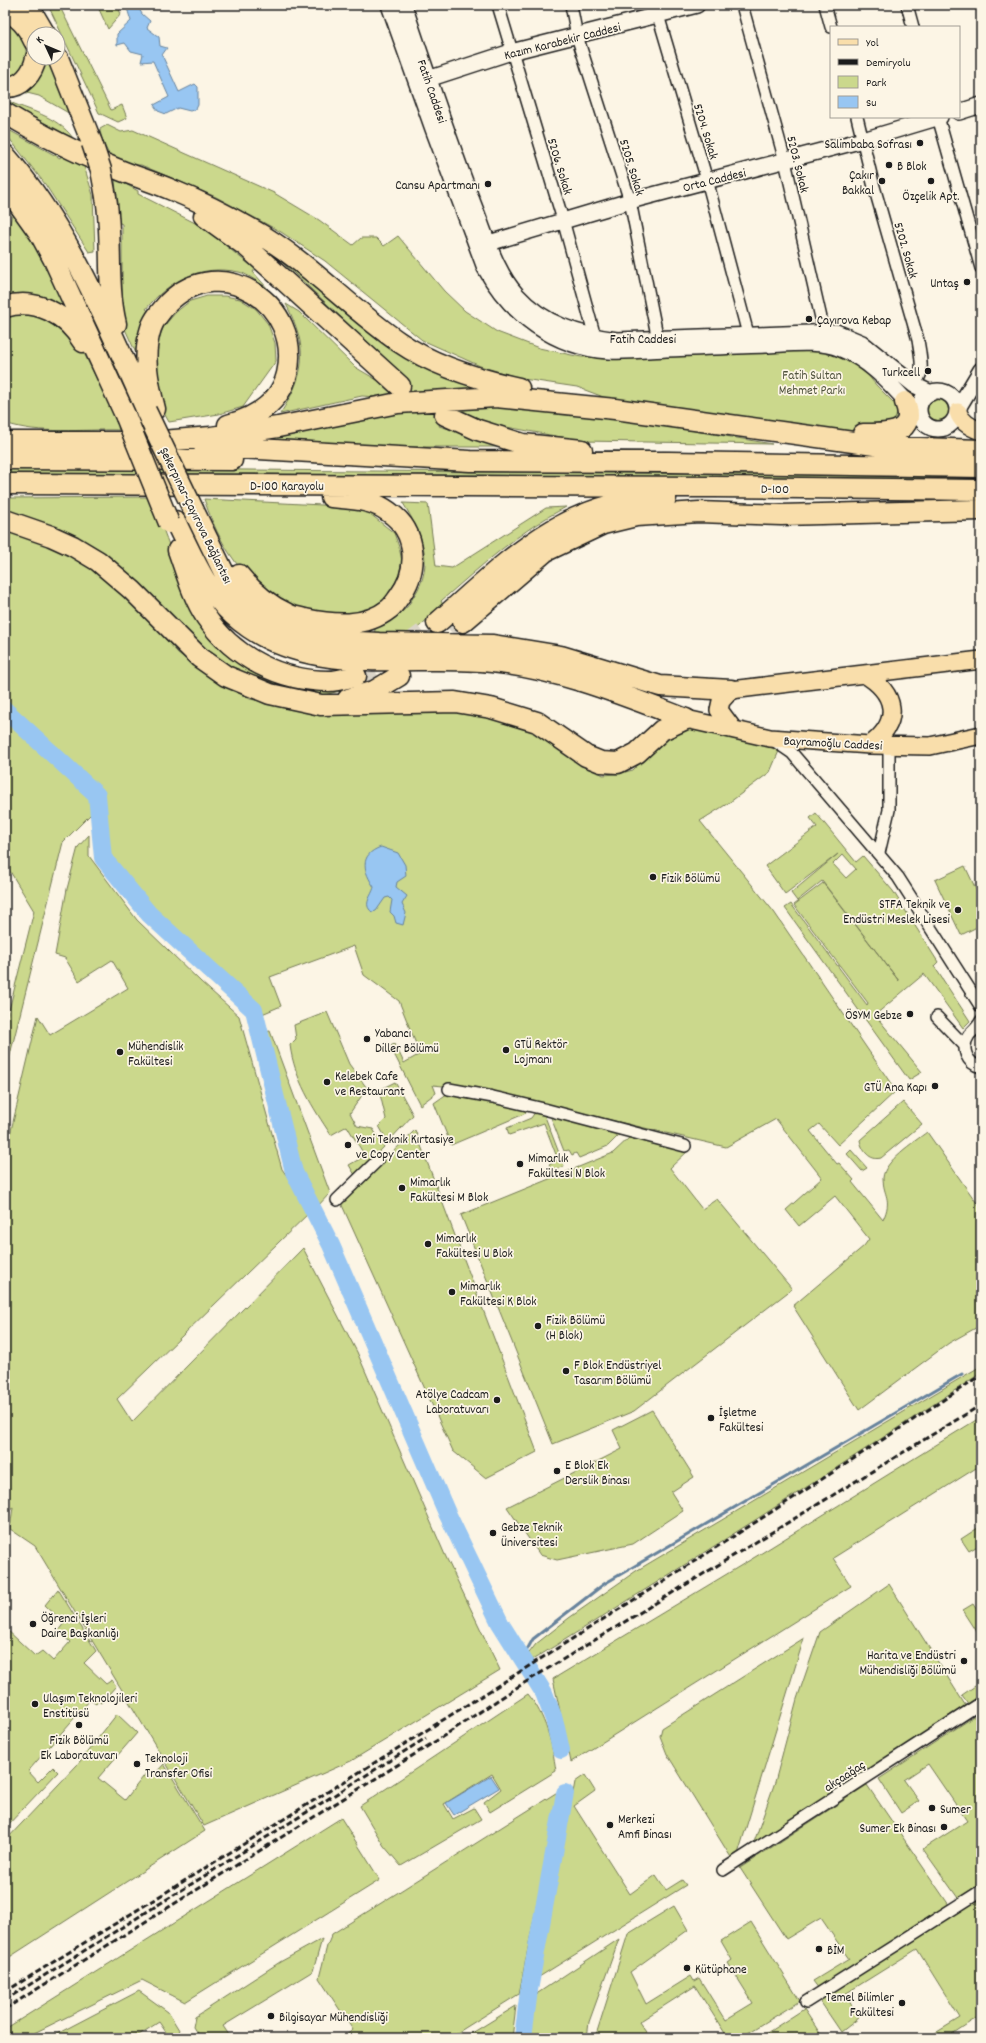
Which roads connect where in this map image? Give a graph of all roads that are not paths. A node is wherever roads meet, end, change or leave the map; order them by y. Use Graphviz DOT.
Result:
graph roads {
  1 [pos="28,5"];
  2 [pos="40,5"];
  3 [pos="389,5"];
  4 [pos="404,5"];
  5 [pos="498,5"];
  6 [pos="571,5"];
  7 [pos="697,5"];
  8 [pos="742,5"];
  9 [pos="825,5"];
  10 [pos="908,5"];
  11 [pos="5,10"];
  12 [pos="656,10"];
  13 [pos="40,26"];
  14 [pos="47,26"];
  15 [pos="831,26"];
  16 [pos="913,26"];
  17 [pos="26,27"];
  18 [pos="577,36"];
  19 [pos="511,52"];
  20 [pos="33,66"];
  21 [pos="61,66"];
  22 [pos="428,80"];
  23 [pos="5,87"];
  24 [pos="981,105"];
  25 [pos="960,112"];
  26 [pos="5,113"];
  27 [pos="857,118"];
  28 [pos="936,118"];
  29 [pos="939,118"];
  30 [pos="863,140"];
  31 [pos="5,155"];
  32 [pos="785,161"];
  33 [pos="109,166"];
  34 [pos="707,180"];
  35 [pos="5,184"];
  36 [pos="630,201"];
  37 [pos="563,220"];
  38 [pos="488,243"];
  39 [pos="981,268"];
  40 [pos="5,307"];
  41 [pos="548,326"];
  42 [pos="824,331"];
  43 [pos="572,337"];
  44 [pos="595,337"];
  45 [pos="739,338"];
  46 [pos="658,340"];
  47 [pos="764,341"];
  48 [pos="923,366"];
  49 [pos="978,374"];
  50 [pos="906,378"];
  51 [pos="400,386"];
  52 [pos="931,391"];
  53 [pos="912,408"];
  54 [pos="615,409"];
  55 [pos="151,410"];
  56 [pos="958,412"];
  57 [pos="445,415"];
  58 [pos="126,417"];
  59 [pos="5,429"];
  60 [pos="981,431"];
  61 [pos="794,434"];
  62 [pos="5,442"];
  63 [pos="150,442"];
  64 [pos="981,450"];
  65 [pos="5,459"];
  66 [pos="470,461"];
  67 [pos="669,462"];
  68 [pos="981,468"];
  69 [pos="5,484"];
  70 [pos="223,485"];
  71 [pos="568,486"];
  72 [pos="791,488"];
  73 [pos="981,490"];
  74 [pos="981,510"];
  75 [pos="194,511"];
  76 [pos="5,520"];
  77 [pos="172,522"];
  78 [pos="463,622"];
  79 [pos="437,623"];
  80 [pos="981,660"];
  81 [pos="864,674"];
  82 [pos="356,676"];
  83 [pos="399,676"];
  84 [pos="731,690"];
  85 [pos="321,705"];
  86 [pos="686,719"];
  87 [pos="733,729"];
  88 [pos="981,735"];
  89 [pos="770,738"];
  90 [pos="813,741"];
  91 [pos="870,745"];
  92 [pos="889,754"];
  93 [pos="808,772"];
  94 [pos="879,853"];
  95 [pos="974,996"];
  96 [pos="981,1007"];
  97 [pos="981,1013"];
  98 [pos="937,1017"];
  99 [pos="981,1021"];
  100 [pos="965,1046"];
  101 [pos="981,1068"];
  102 [pos="449,1089"];
  103 [pos="685,1146"];
  104 [pos="377,1161"];
  105 [pos="337,1200"];
  106 [pos="981,1703"];
  107 [pos="723,1870"];
  108 [pos="981,1890"];
  109 [pos="806,2002"];
  1 -- 13 [label="highway"];
  2 -- 14 [label="highway"];
  3 -- 41 [label="street"];
  4 -- 22 [label="street, Fatih Caddesi"];
  5 -- 19 [label="street, 5206. Sokak"];
  6 -- 18 [label="street, 5205. Sokak"];
  7 -- 12 [label="street, Kazım Karabekir Caddesi"];
  8 -- 32 [label="street, 5203. Sokak"];
  9 -- 15 [label="street"];
  10 -- 16 [label="street"];
  11 -- 17 [label="highway"];
  12 -- 18 [label="street, Kazım Karabekir Caddesi"];
  12 -- 34 [label="street, 5204. Sokak"];
  18 -- 19 [label="street, Kazım Karabekir Caddesi"];
  18 -- 36 [label="street, 5205. Sokak"];
  19 -- 22 [label="street, Kazım Karabekir Caddesi"];
  19 -- 37 [label="street, 5206. Sokak"];
  20 -- 23 [label="highway"];
  21 -- 55 [label="highway, bridge"];
  22 -- 38 [label="street, Fatih Caddesi"];
  24 -- 25 [label="street"];
  26 -- 33 [label="highway"];
  27 -- 30 [label="street, 5202. Sokak"];
  28 -- 30 [label="street, Orta Caddesi"];
  29 -- 39 [label="street"];
  30 -- 32 [label="street, Orta Caddesi"];
  30 -- 48 [label="street, 5202. Sokak"];
  31 -- 55 [label="highway, Şekerpınar-Çayırova Bağlantısı"];
  32 -- 34 [label="street, Orta Caddesi"];
  32 -- 42 [label="street, 5203. Sokak"];
  33 -- 51 [label="highway"];
  33 -- 54 [label="highway"];
  34 -- 36 [label="street, Orta Caddesi"];
  34 -- 45 [label="street, 5204. Sokak"];
  35 -- 58 [label="highway, Şekerpınar-Çayırova Bağlantısı"];
  36 -- 37 [label="street, Orta Caddesi"];
  36 -- 46 [label="street, 5205. Sokak"];
  37 -- 38 [label="street, Orta Caddesi"];
  37 -- 44 [label="street, 5206. Sokak"];
  38 -- 41 [label="street, Fatih Caddesi"];
  40 -- 58 [label="highway"];
  41 -- 43 [label="street, Fatih Caddesi"];
  42 -- 47 [label="street, Fatih Caddesi"];
  42 -- 50 [label="street, Fatih Caddesi"];
  43 -- 44 [label="street, Fatih Caddesi"];
  43 -- 45 [label="street"];
  44 -- 46 [label="street, Fatih Caddesi"];
  45 -- 46 [label="street, Fatih Caddesi"];
  45 -- 47 [label="street, Fatih Caddesi"];
  47 -- 53 [label="street"];
  48 -- 50 [label="street"];
  48 -- 52 [label="street"];
  49 -- 52 [label="street"];
  49 -- 56 [label="street"];
  50 -- 52 [label="street, Fatih Caddesi"];
  52 -- 53 [label="street"];
  52 -- 56 [label="street"];
  53 -- 56 [label="street"];
  53 -- 61 [label="highway"];
  54 -- 61 [label="highway"];
  54 -- 63 [label="highway"];
  55 -- 63 [label="highway"];
  55 -- 75 [label="highway, Şekerpınar-Çayırova Bağlantısı, bridge"];
  56 -- 60 [label="main road"];
  57 -- 67 [label="highway"];
  58 -- 77 [label="highway, Şekerpınar-Çayırova Bağlantısı, bridge"];
  59 -- 63 [label="highway"];
  61 -- 64 [label="highway"];
  62 -- 63 [label="highway"];
  63 -- 66 [label="highway"];
  65 -- 66 [label="highway, D-100 Karayolu / D-100"];
  66 -- 67 [label="highway, D-100"];
  67 -- 68 [label="highway, D-100"];
  69 -- 70 [label="highway, D-100 Karayolu / D-100"];
  70 -- 71 [label="highway, D-100 Karayolu / D-100"];
  70 -- 75 [label="highway"];
  71 -- 72 [label="highway, D-100 / D-100"];
  72 -- 73 [label="highway, D-100 / D-100"];
  72 -- 79 [label="highway"];
  74 -- 78 [label="highway"];
  75 -- 84 [label="highway, Şekerpınar-Çayırova Bağlantısı"];
  76 -- 85 [label="highway"];
  77 -- 82 [label="highway"];
  77 -- 86 [label="highway, Şekerpınar-Çayırova Bağlantısı"];
  80 -- 81 [label="main road"];
  81 -- 84 [label="main road"];
  81 -- 91 [label="main road"];
  83 -- 85 [label="highway"];
  84 -- 87 [label="main road"];
  85 -- 86 [label="highway"];
  86 -- 87 [label="main road, Bayramoğlu Caddesi"];
  87 -- 89 [label="main road, Bayramoğlu Caddesi"];
  88 -- 91 [label="main road, Bayramoğlu Caddesi"];
  89 -- 90 [label="main road, Bayramoğlu Caddesi"];
  89 -- 93 [label="street"];
  90 -- 91 [label="main road, Bayramoğlu Caddesi"];
  90 -- 93 [label="street"];
  92 -- 94 [label="street"];
  93 -- 94 [label="street"];
  94 -- 95 [label="street"];
  95 -- 96 [label="street"];
  95 -- 97 [label="street"];
  98 -- 100 [label="street"];
  99 -- 100 [label="street"];
  100 -- 101 [label="street"];
  102 -- 103 [label="street"];
  104 -- 105 [label="street"];
  106 -- 107 [label="street, akçaağaç"];
  108 -- 109 [label="street"];
}
